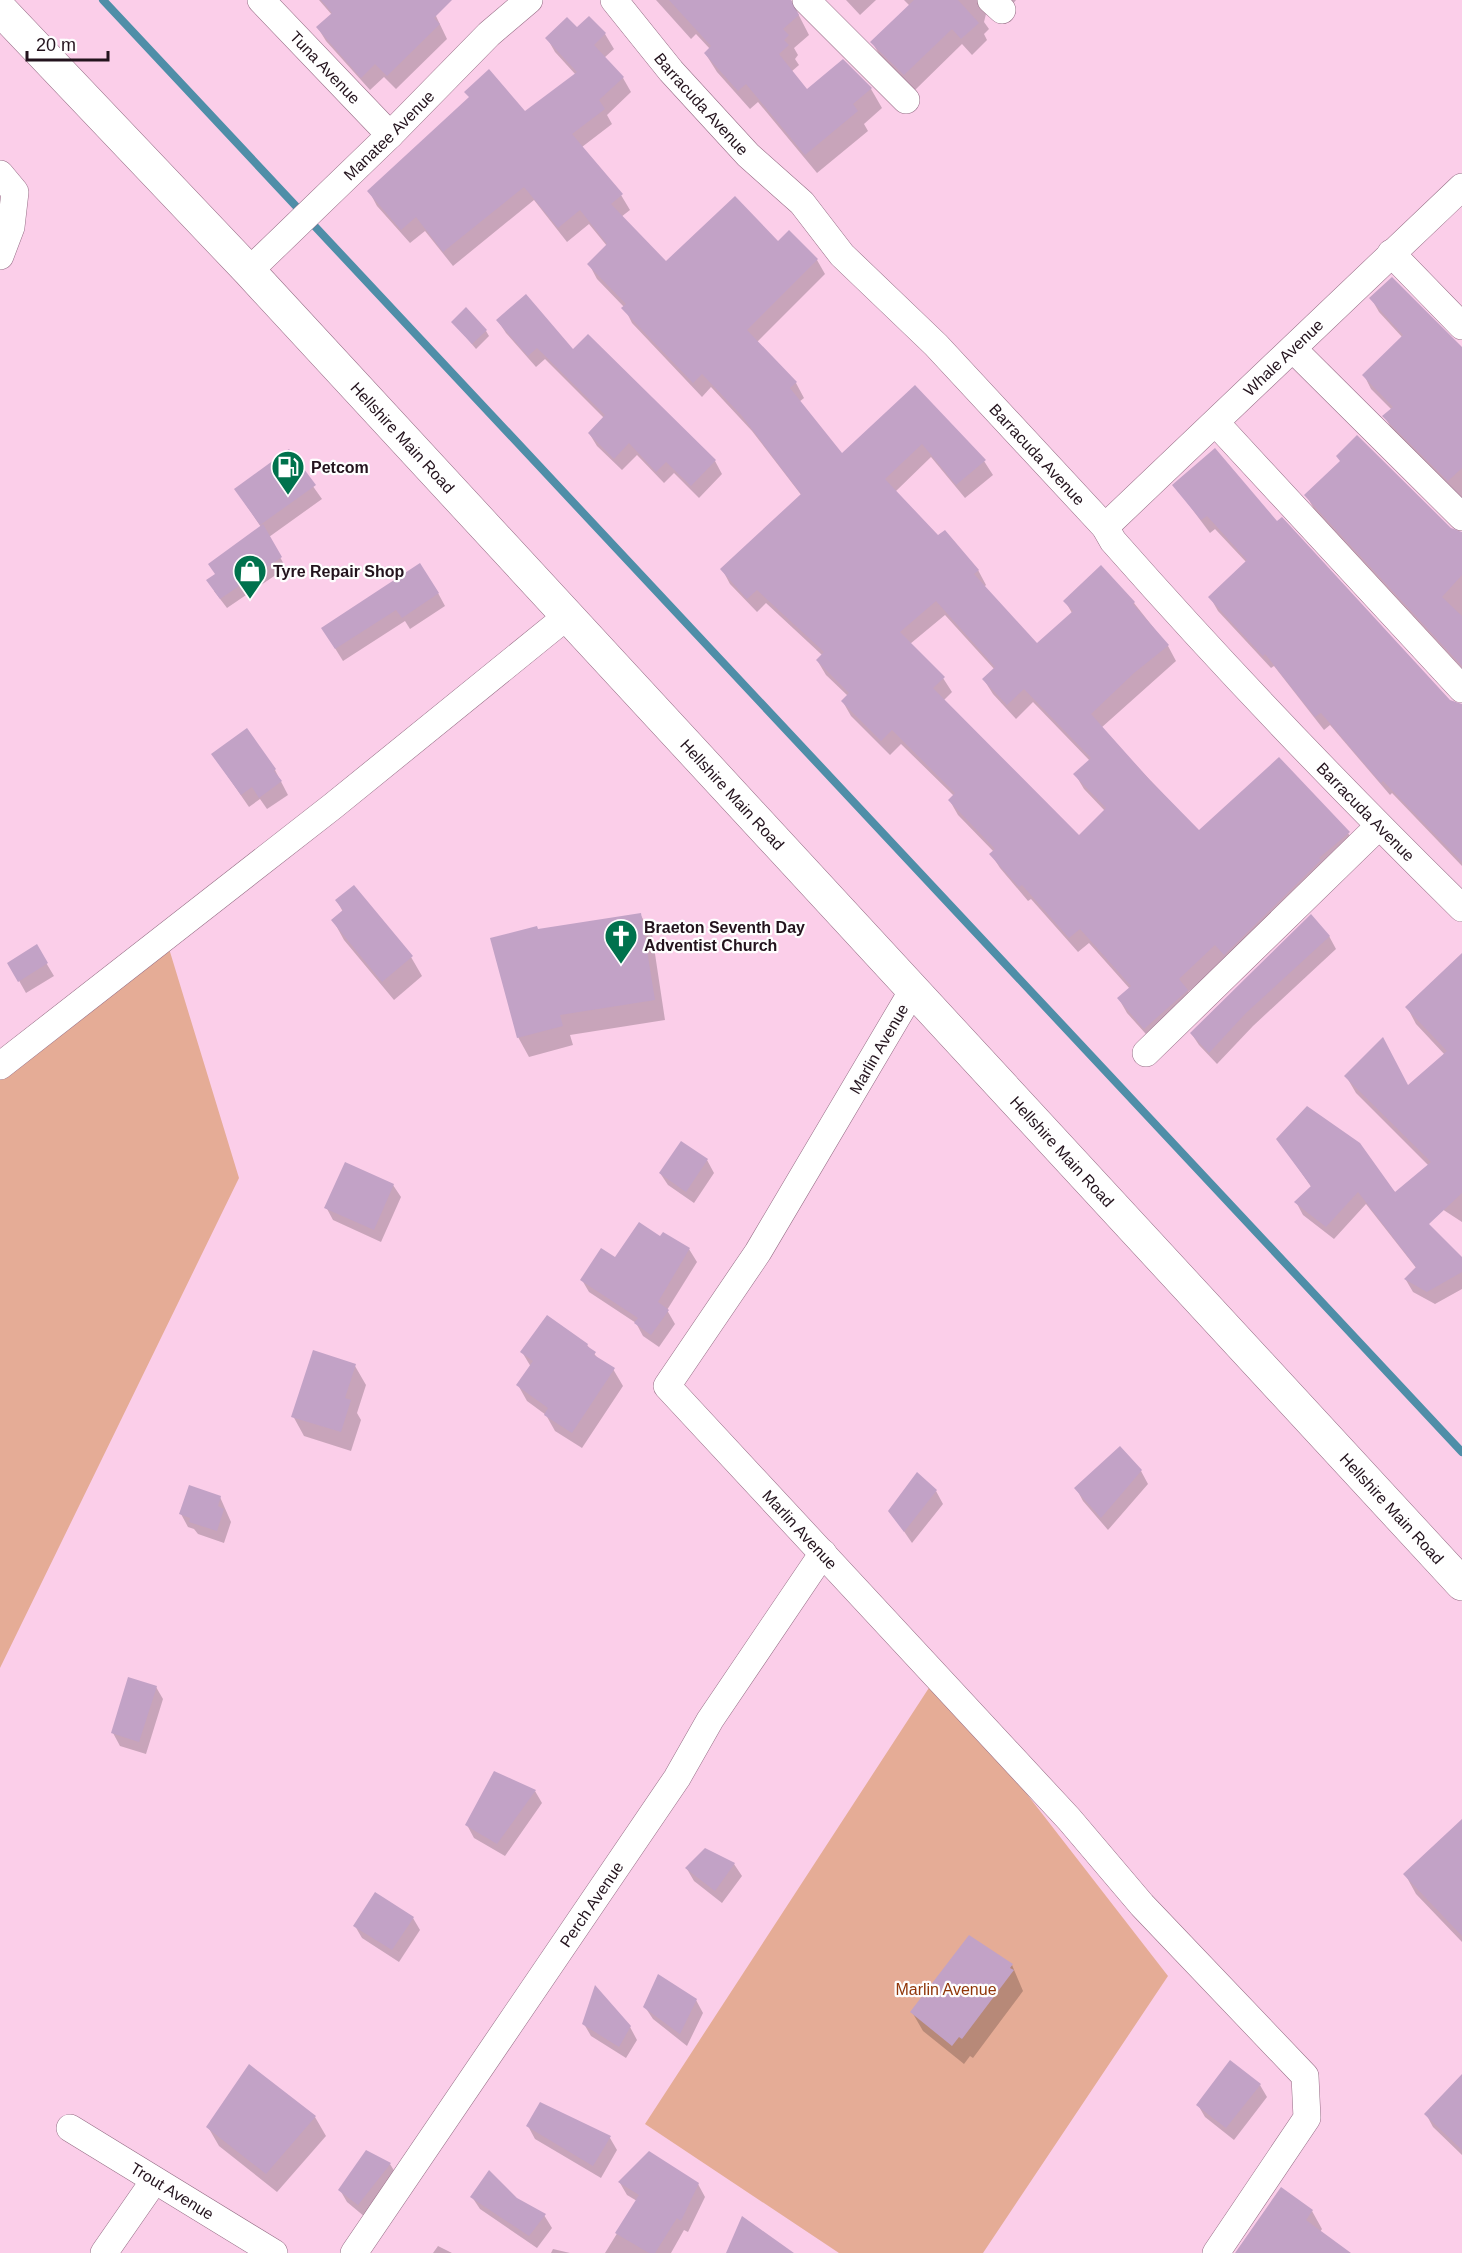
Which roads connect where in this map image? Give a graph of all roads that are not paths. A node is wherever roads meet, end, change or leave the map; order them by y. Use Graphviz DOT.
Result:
graph roads {
  1 [pos="261,0"];
  2 [pos="529,0"];
  3 [pos="614,0"];
  4 [pos="806,0"];
  5 [pos="0,9"];
  6 [pos="906,100"];
  7 [pos="390,135"];
  8 [pos="0,174"];
  9 [pos="1462,187"];
  10 [pos="1390,253"];
  11 [pos="0,256"];
  12 [pos="259,260"];
  13 [pos="1462,326"];
  14 [pos="1293,350"];
  15 [pos="1216,423"];
  16 [pos="1462,517"];
  17 [pos="1105,527"];
  18 [pos="566,617"];
  19 [pos="1462,689"];
  20 [pos="1379,826"];
  21 [pos="1462,908"];
  22 [pos="913,990"];
  23 [pos="1146,1053"];
  24 [pos="0,1066"];
  25 [pos="823,1553"];
  26 [pos="1462,1584"];
  27 [pos="70,2128"];
  28 [pos="154,2181"];
  29 [pos="104,2253"];
  30 [pos="274,2253"];
  31 [pos="354,2253"];
  32 [pos="1216,2253"];
  1 -- 7 [label="street, Tuna Avenue"];
  2 -- 7 [label="street, Manatee Avenue"];
  3 -- 17 [label="street, Barracuda Avenue"];
  4 -- 6 [label="street"];
  5 -- 12 [label="main road, Hellshire Main Road"];
  7 -- 12 [label="street, Manatee Avenue"];
  8 -- 11 [label="street"];
  9 -- 10 [label="street, Whale Avenue"];
  10 -- 13 [label="street"];
  10 -- 14 [label="street, Whale Avenue"];
  12 -- 18 [label="main road, Hellshire Main Road"];
  14 -- 15 [label="street, Whale Avenue"];
  14 -- 16 [label="street"];
  15 -- 17 [label="street, Whale Avenue"];
  15 -- 19 [label="street"];
  17 -- 20 [label="street, Barracuda Avenue"];
  18 -- 22 [label="main road, Hellshire Main Road"];
  18 -- 24 [label="street"];
  20 -- 21 [label="street, Barracuda Avenue"];
  20 -- 23 [label="street"];
  22 -- 25 [label="street, Marlin Avenue"];
  22 -- 26 [label="main road, Hellshire Main Road"];
  25 -- 31 [label="street, Perch Avenue"];
  25 -- 32 [label="street, Marlin Avenue"];
  27 -- 28 [label="street, Trout Avenue"];
  28 -- 29 [label="street"];
  28 -- 30 [label="street, Trout Avenue"];
}
